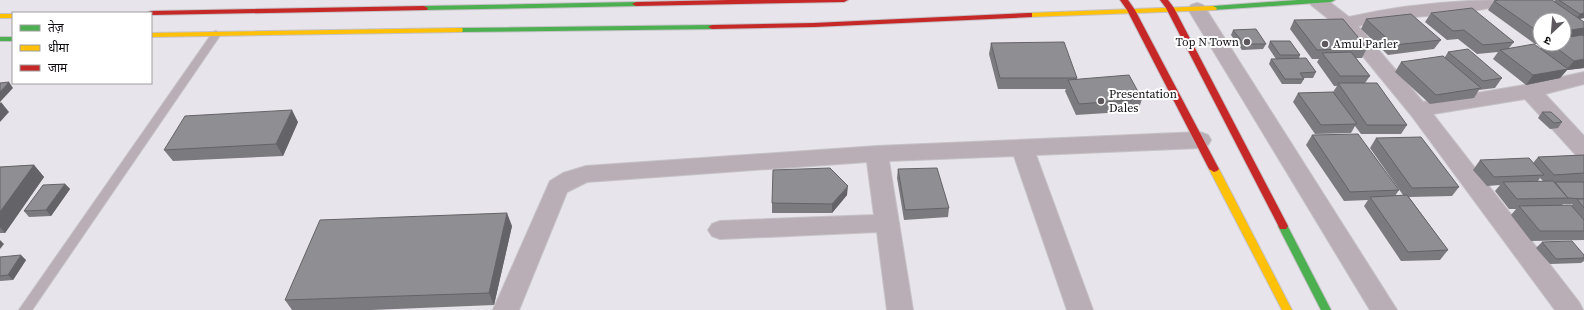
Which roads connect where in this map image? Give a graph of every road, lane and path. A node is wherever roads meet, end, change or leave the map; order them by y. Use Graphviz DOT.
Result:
graph roads {
  1 [pos="844,0"];
  2 [pos="1124,0"];
  3 [pos="1164,0"];
  4 [pos="1499,0"];
  5 [pos="809,1"];
  6 [pos="1291,1"];
  7 [pos="1324,1"];
  8 [pos="1170,8"];
  9 [pos="1197,8"];
  10 [pos="1132,10"];
  11 [pos="152,13"];
  12 [pos="0,16"];
  13 [pos="12,16"];
  14 [pos="1346,23"];
  15 [pos="216,34"];
  16 [pos="152,35"];
  17 [pos="0,39"];
  18 [pos="12,39"];
  19 [pos="1584,78"];
  20 [pos="1530,91"];
  21 [pos="1418,110"];
  22 [pos="1200,140"];
  23 [pos="1022,147"];
  24 [pos="1584,150"];
  25 [pos="877,154"];
  26 [pos="887,223"];
  27 [pos="720,230"];
  28 [pos="25,310"];
  29 [pos="506,310"];
  30 [pos="900,310"];
  31 [pos="1080,310"];
  32 [pos="1287,310"];
  33 [pos="1326,310"];
  34 [pos="1384,310"];
  35 [pos="1570,310"];
  1 -- 5 [label="main road"];
  2 -- 10 [label="main road"];
  3 -- 8 [label="main road"];
  4 -- 14 [label="street"];
  5 -- 11 [label="main road"];
  6 -- 7 [label="main road"];
  6 -- 9 [label="main road"];
  7 -- 14 [label="street"];
  8 -- 9 [label="main road"];
  8 -- 10 [label="main road"];
  8 -- 33 [label="main road"];
  9 -- 34 [label="street"];
  10 -- 15 [label="main road"];
  10 -- 22 [label="main road"];
  12 -- 13 [label="main road"];
  14 -- 21 [label="street"];
  15 -- 16 [label="main road"];
  15 -- 28 [label="lane"];
  17 -- 18 [label="main road"];
  19 -- 20 [label="street"];
  20 -- 21 [label="street"];
  20 -- 24 [label="street"];
  21 -- 35 [label="street"];
  22 -- 23 [label="street"];
  22 -- 32 [label="main road"];
  23 -- 25 [label="street"];
  23 -- 31 [label="street"];
  25 -- 26 [label="street"];
  25 -- 29 [label="street"];
  26 -- 27 [label="street"];
  26 -- 30 [label="street"];
}
